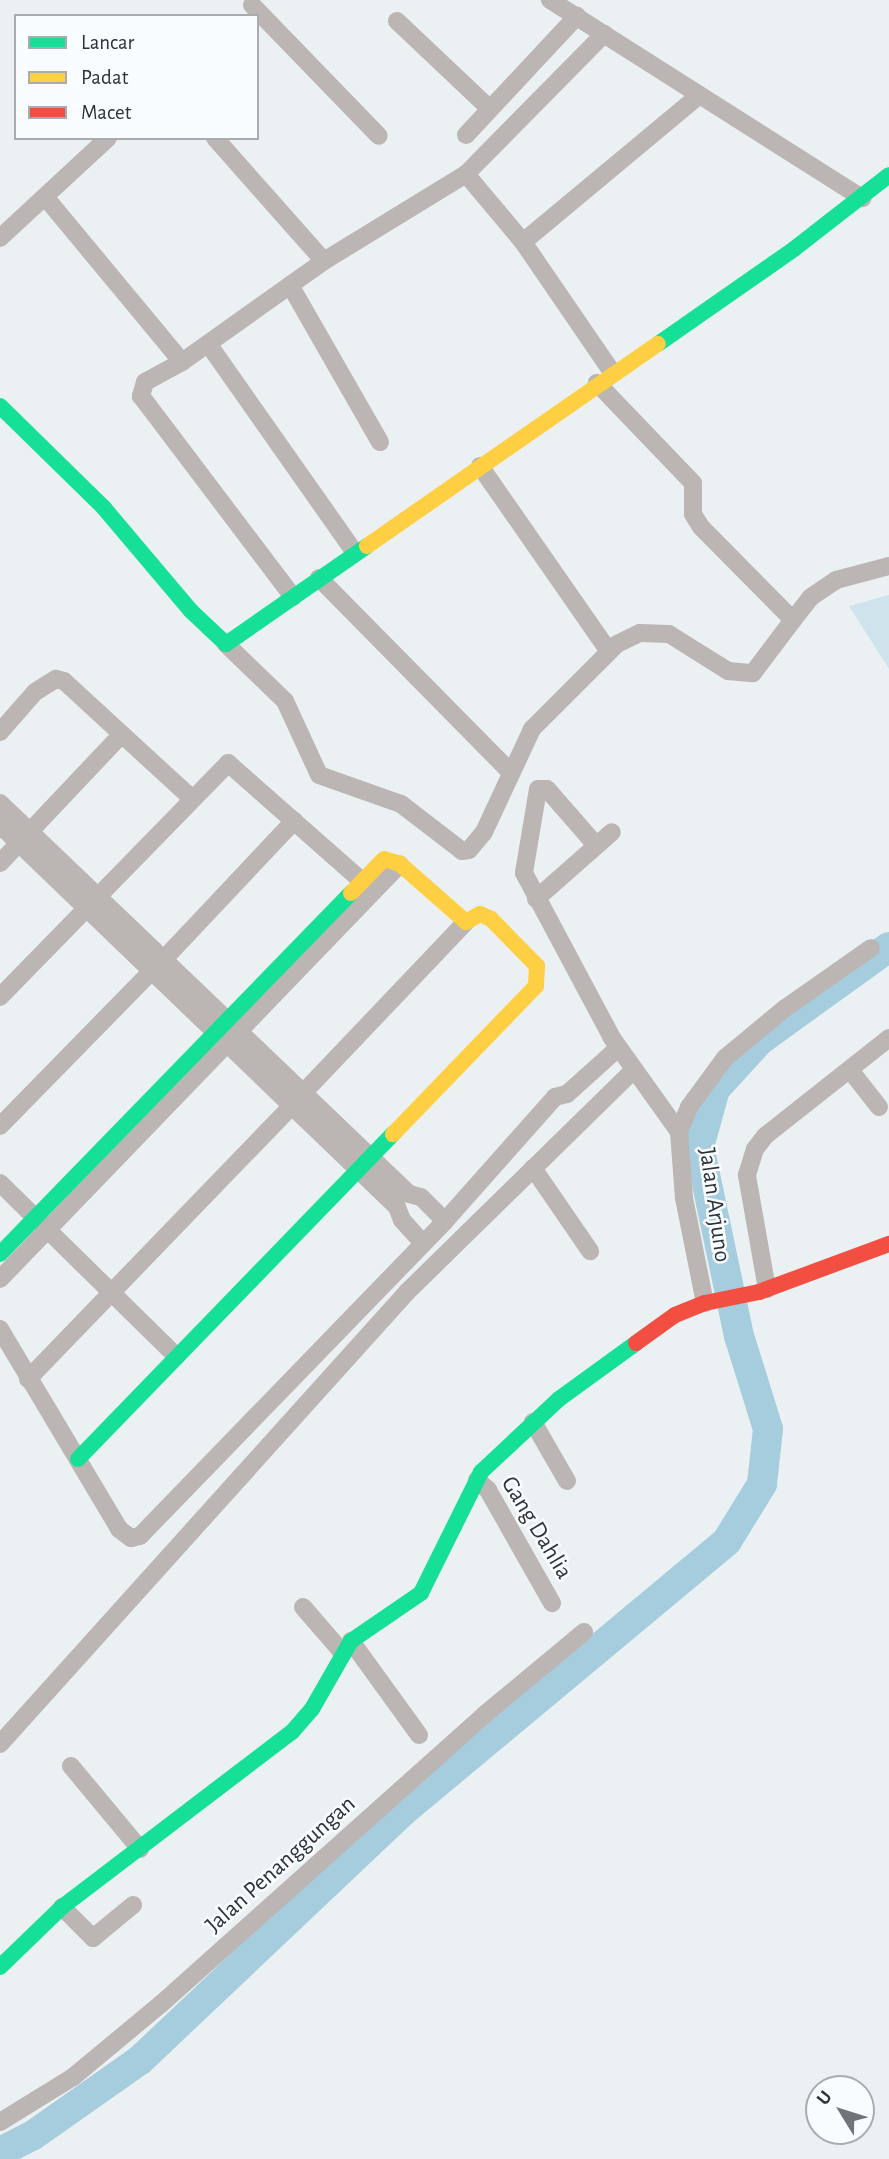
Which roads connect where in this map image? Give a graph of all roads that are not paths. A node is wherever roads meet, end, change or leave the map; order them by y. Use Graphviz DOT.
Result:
graph roads {
  1 [pos="550,0"];
  2 [pos="259,16"];
  3 [pos="577,16"];
  4 [pos="397,21"];
  5 [pos="604,34"];
  6 [pos="698,96"];
  7 [pos="490,109"];
  8 [pos="466,135"];
  9 [pos="379,136"];
  10 [pos="106,140"];
  11 [pos="217,140"];
  12 [pos="466,174"];
  13 [pos="889,175"];
  14 [pos="46,198"];
  15 [pos="862,198"];
  16 [pos="0,238"];
  17 [pos="523,242"];
  18 [pos="324,261"];
  19 [pos="290,285"];
  20 [pos="209,345"];
  21 [pos="182,362"];
  22 [pos="604,377"];
  23 [pos="0,406"];
  24 [pos="380,442"];
  25 [pos="481,466"];
  26 [pos="355,553"];
  27 [pos="889,566"];
  28 [pos="319,578"];
  29 [pos="293,597"];
  30 [pos="793,620"];
  31 [pos="226,644"];
  32 [pos="608,650"];
  33 [pos="0,732"];
  34 [pos="120,736"];
  35 [pos="510,772"];
  36 [pos="190,797"];
  37 [pos="0,803"];
  38 [pos="294,821"];
  39 [pos="0,825"];
  40 [pos="612,832"];
  41 [pos="25,837"];
  42 [pos="595,844"];
  43 [pos="0,863"];
  44 [pos="400,864"];
  45 [pos="362,881"];
  46 [pos="536,899"];
  47 [pos="93,901"];
  48 [pos="466,922"];
  49 [pos="871,948"];
  50 [pos="159,965"];
  51 [pos="0,997"];
  52 [pos="228,1032"];
  53 [pos="889,1038"];
  54 [pos="615,1043"];
  55 [pos="850,1070"];
  56 [pos="633,1071"];
  57 [pos="298,1099"];
  58 [pos="879,1107"];
  59 [pos="0,1126"];
  60 [pos="678,1132"];
  61 [pos="372,1156"];
  62 [pos="533,1168"];
  63 [pos="358,1170"];
  64 [pos="0,1183"];
  65 [pos="403,1200"];
  66 [pos="445,1221"];
  67 [pos="41,1223"];
  68 [pos="423,1243"];
  69 [pos="889,1244"];
  70 [pos="590,1251"];
  71 [pos="0,1254"];
  72 [pos="0,1279"];
  73 [pos="763,1290"];
  74 [pos="111,1292"];
  75 [pos="709,1302"];
  76 [pos="0,1329"];
  77 [pos="176,1356"];
  78 [pos="28,1379"];
  79 [pos="533,1422"];
  80 [pos="78,1459"];
  81 [pos="477,1480"];
  82 [pos="566,1481"];
  83 [pos="552,1602"];
  84 [pos="303,1607"];
  85 [pos="584,1632"];
  86 [pos="347,1646"];
  87 [pos="419,1735"];
  88 [pos="0,1744"];
  89 [pos="71,1766"];
  90 [pos="140,1849"];
  91 [pos="133,1905"];
  92 [pos="62,1907"];
  93 [pos="0,1967"];
  94 [pos="0,2122"];
  1 -- 3 [label="street"];
  2 -- 9 [label="street"];
  3 -- 5 [label="street"];
  3 -- 7 [label="street"];
  4 -- 7 [label="street"];
  5 -- 6 [label="street"];
  5 -- 12 [label="street"];
  6 -- 15 [label="street"];
  6 -- 17 [label="street"];
  7 -- 8 [label="street"];
  10 -- 14 [label="street"];
  11 -- 18 [label="street"];
  12 -- 17 [label="street"];
  12 -- 18 [label="street"];
  13 -- 15 [label="street"];
  14 -- 16 [label="street"];
  14 -- 21 [label="street"];
  15 -- 22 [label="street"];
  17 -- 22 [label="street"];
  18 -- 19 [label="street"];
  19 -- 20 [label="street"];
  19 -- 24 [label="street"];
  20 -- 21 [label="street"];
  20 -- 26 [label="street"];
  21 -- 29 [label="street"];
  22 -- 25 [label="street"];
  22 -- 30 [label="street"];
  23 -- 31 [label="street"];
  25 -- 26 [label="street"];
  25 -- 32 [label="street"];
  26 -- 28 [label="street"];
  27 -- 30 [label="street"];
  28 -- 29 [label="street"];
  28 -- 35 [label="street"];
  29 -- 31 [label="street"];
  30 -- 32 [label="street"];
  31 -- 35 [label="street"];
  32 -- 35 [label="street"];
  33 -- 34 [label="street"];
  34 -- 36 [label="street"];
  34 -- 41 [label="street"];
  36 -- 38 [label="street"];
  36 -- 47 [label="street"];
  37 -- 41 [label="street"];
  38 -- 45 [label="street"];
  38 -- 50 [label="street"];
  39 -- 41 [label="street"];
  40 -- 42 [label="street"];
  41 -- 43 [label="street"];
  41 -- 47 [label="street"];
  42 -- 46 [label="street"];
  42 -- 46 [label="street, Jalan Arjuno"];
  44 -- 45 [label="street"];
  44 -- 48 [label="street"];
  44 -- 52 [label="street"];
  45 -- 52 [label="street"];
  46 -- 54 [label="street, Jalan Arjuno"];
  47 -- 50 [label="street"];
  47 -- 51 [label="street"];
  48 -- 57 [label="street"];
  48 -- 61 [label="street"];
  49 -- 60 [label="street"];
  50 -- 52 [label="street"];
  50 -- 59 [label="street"];
  52 -- 57 [label="street"];
  52 -- 67 [label="street"];
  53 -- 55 [label="street"];
  54 -- 56 [label="street, Jalan Arjuno"];
  54 -- 66 [label="street"];
  55 -- 58 [label="street"];
  55 -- 73 [label="street"];
  56 -- 60 [label="street, Jalan Arjuno"];
  56 -- 62 [label="street"];
  57 -- 61 [label="street"];
  57 -- 63 [label="street"];
  57 -- 74 [label="street"];
  60 -- 75 [label="street, Jalan Arjuno"];
  61 -- 63 [label="street"];
  61 -- 65 [label="street"];
  62 -- 70 [label="street"];
  62 -- 88 [label="street"];
  63 -- 65 [label="street"];
  63 -- 77 [label="street"];
  64 -- 67 [label="street"];
  65 -- 66 [label="street"];
  65 -- 68 [label="street"];
  66 -- 68 [label="street"];
  67 -- 71 [label="street"];
  67 -- 72 [label="street"];
  67 -- 74 [label="street"];
  68 -- 80 [label="street"];
  69 -- 73 [label="street"];
  73 -- 75 [label="street"];
  74 -- 77 [label="street"];
  74 -- 78 [label="street"];
  75 -- 79 [label="street"];
  76 -- 78 [label="street"];
  77 -- 80 [label="street"];
  78 -- 80 [label="street"];
  79 -- 81 [label="street"];
  79 -- 82 [label="street"];
  81 -- 83 [label="street, Gang Dahlia"];
  81 -- 86 [label="street"];
  84 -- 86 [label="street"];
  85 -- 94 [label="street, Jalan Penanggungan"];
  86 -- 87 [label="street"];
  86 -- 90 [label="street"];
  89 -- 90 [label="street"];
  90 -- 92 [label="street"];
  91 -- 92 [label="street"];
  92 -- 93 [label="street"];
}
